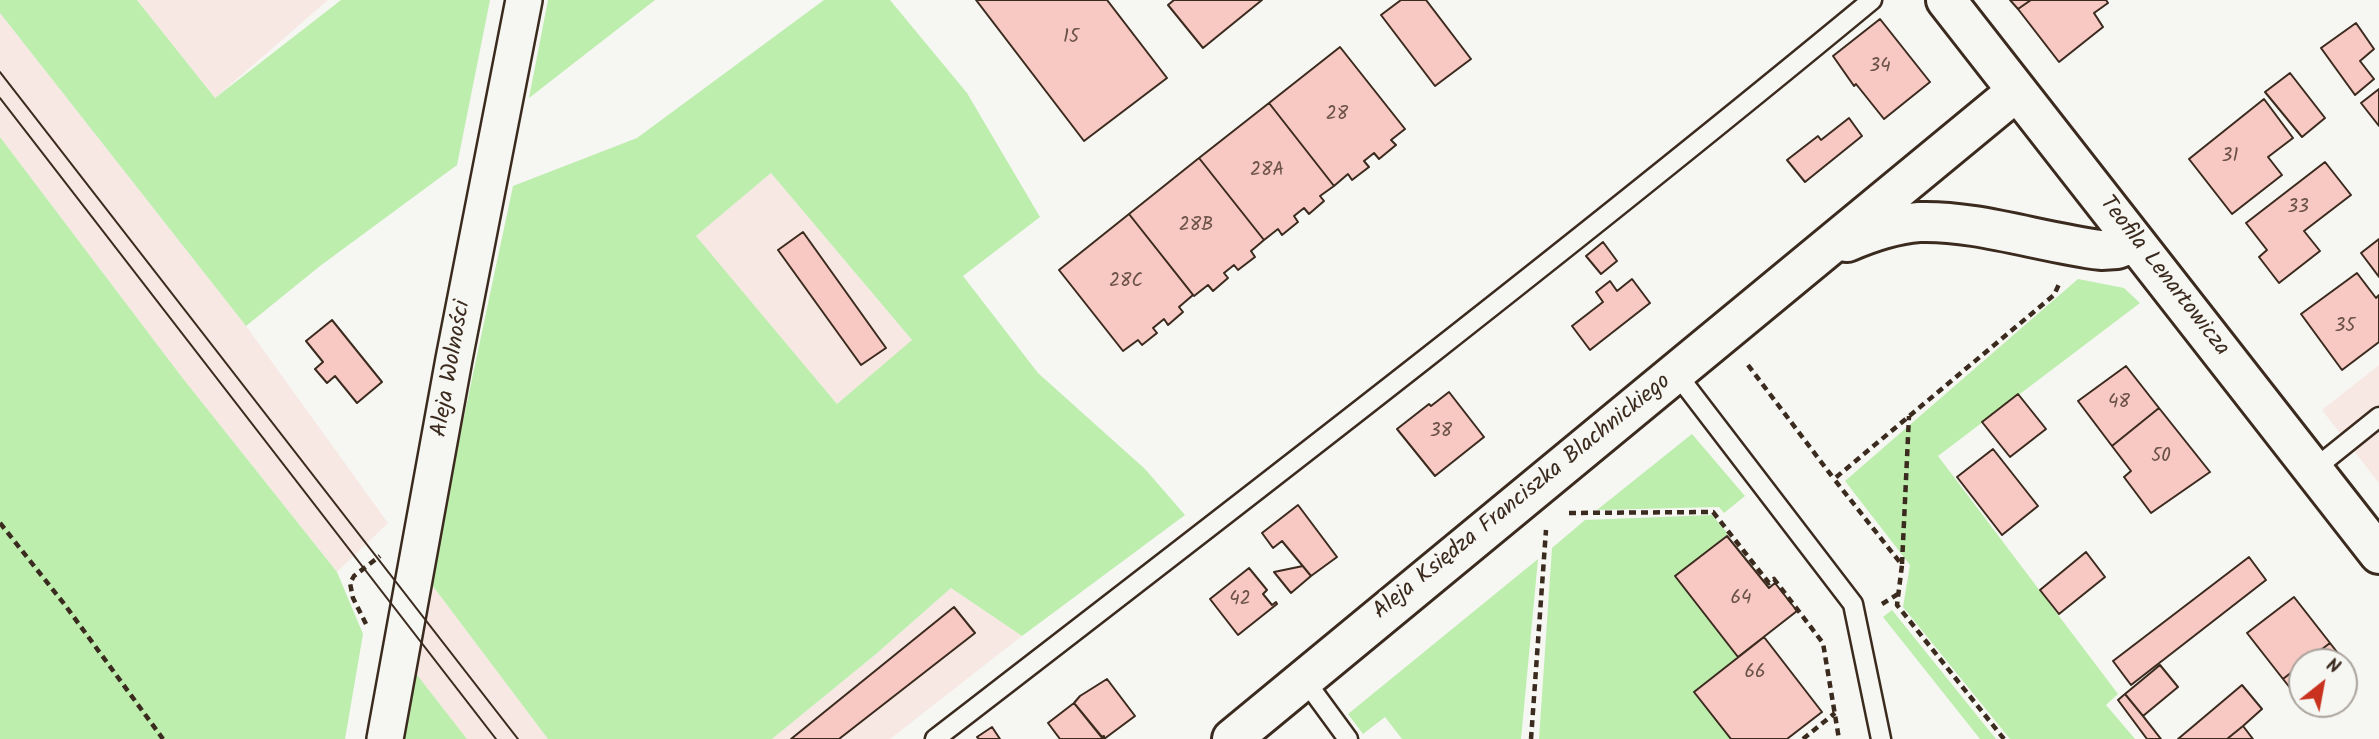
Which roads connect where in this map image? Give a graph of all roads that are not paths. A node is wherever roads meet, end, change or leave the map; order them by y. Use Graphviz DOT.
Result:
graph roads {
  1 [pos="524,0"];
  2 [pos="1872,0"];
  3 [pos="1946,0"];
  4 [pos="2017,91"];
  5 [pos="2135,242"];
  6 [pos="1815,258"];
  7 [pos="1676,373"];
  8 [pos="2379,416"];
  9 [pos="2313,470"];
  10 [pos="2379,554"];
  11 [pos="1304,679"];
  12 [pos="385,739"];
  13 [pos="935,739"];
  14 [pos="1232,739"];
  15 [pos="1348,739"];
  16 [pos="1881,739"];
  1 -- 12 [label="street, Aleja Wolności"];
  2 -- 13 [label="lane"];
  3 -- 4 [label="street, Teofila Lenartowicza"];
  4 -- 5 [label="street, Teofila Lenartowicza"];
  4 -- 6 [label="street, Aleja Księdza Franciszka Blachnickiego"];
  5 -- 6 [label="street, Aleja Księdza Franciszka Blachnickiego"];
  5 -- 9 [label="street, Teofila Lenartowicza"];
  6 -- 7 [label="street, Aleja Księdza Franciszka Blachnickiego"];
  7 -- 11 [label="street, Aleja Księdza Franciszka Blachnickiego"];
  7 -- 16 [label="lane"];
  8 -- 9 [label="lane"];
  9 -- 10 [label="street, Teofila Lenartowicza"];
  11 -- 14 [label="street, Aleja Księdza Franciszka Blachnickiego"];
  11 -- 15 [label="lane"];
}
